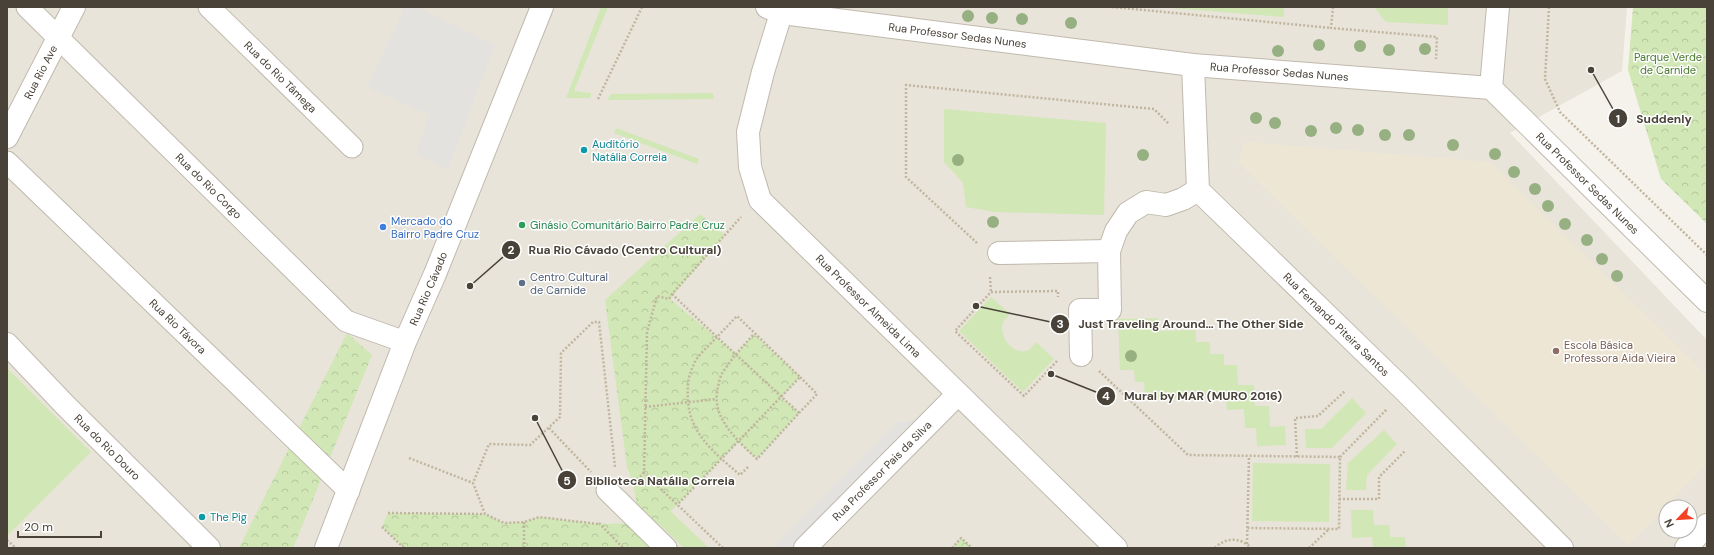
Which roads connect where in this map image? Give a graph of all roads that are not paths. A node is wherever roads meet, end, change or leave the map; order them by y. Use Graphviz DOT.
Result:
graph roads {
  1 [pos="28,7"];
  2 [pos="74,7"];
  3 [pos="209,7"];
  4 [pos="542,7"];
  5 [pos="1498,7"];
  6 [pos="778,9"];
  7 [pos="58,38"];
  8 [pos="1193,65"];
  9 [pos="1491,88"];
  10 [pos="7,137"];
  11 [pos="352,147"];
  12 [pos="7,162"];
  13 [pos="1198,190"];
  14 [pos="1109,251"];
  15 [pos="995,261"];
  16 [pos="1707,301"];
  17 [pos="405,342"];
  18 [pos="7,344"];
  19 [pos="1081,355"];
  20 [pos="958,394"];
  21 [pos="611,481"];
  22 [pos="349,491"];
  23 [pos="1707,525"];
  24 [pos="209,548"];
  25 [pos="326,548"];
  26 [pos="666,548"];
  27 [pos="805,548"];
  28 [pos="1116,548"];
  29 [pos="1562,548"];
  30 [pos="1686,548"];
  1 -- 7 [label="street, Rua do Rio Corgo"];
  2 -- 7 [label="street, Rua Rio Ave"];
  3 -- 11 [label="street, Rua do Rio Tâmega"];
  4 -- 17 [label="street, Rua Rio Cávado"];
  5 -- 9 [label="street"];
  6 -- 8 [label="street, Rua Professor Sedas Nunes"];
  6 -- 20 [label="street, Rua Professor Almeida Lima"];
  7 -- 10 [label="street, Rua Rio Ave"];
  7 -- 17 [label="street, Rua do Rio Corgo"];
  8 -- 9 [label="street, Rua Professor Sedas Nunes"];
  8 -- 13 [label="street"];
  9 -- 16 [label="street, Rua Professor Sedas Nunes"];
  12 -- 22 [label="street, Rua Rio Távora"];
  13 -- 14 [label="street"];
  13 -- 29 [label="street, Rua Fernando Piteira Santos"];
  14 -- 15 [label="street"];
  14 -- 19 [label="street"];
  17 -- 22 [label="street, Rua Rio Cávado"];
  18 -- 24 [label="street, Rua do Rio Douro"];
  20 -- 27 [label="street, Rua Professor Pais da Silva"];
  20 -- 28 [label="street, Rua Professor Almeida Lima"];
  21 -- 26 [label="street"];
  22 -- 25 [label="street, Rua Rio Cávado"];
  23 -- 30 [label="street"];
}
